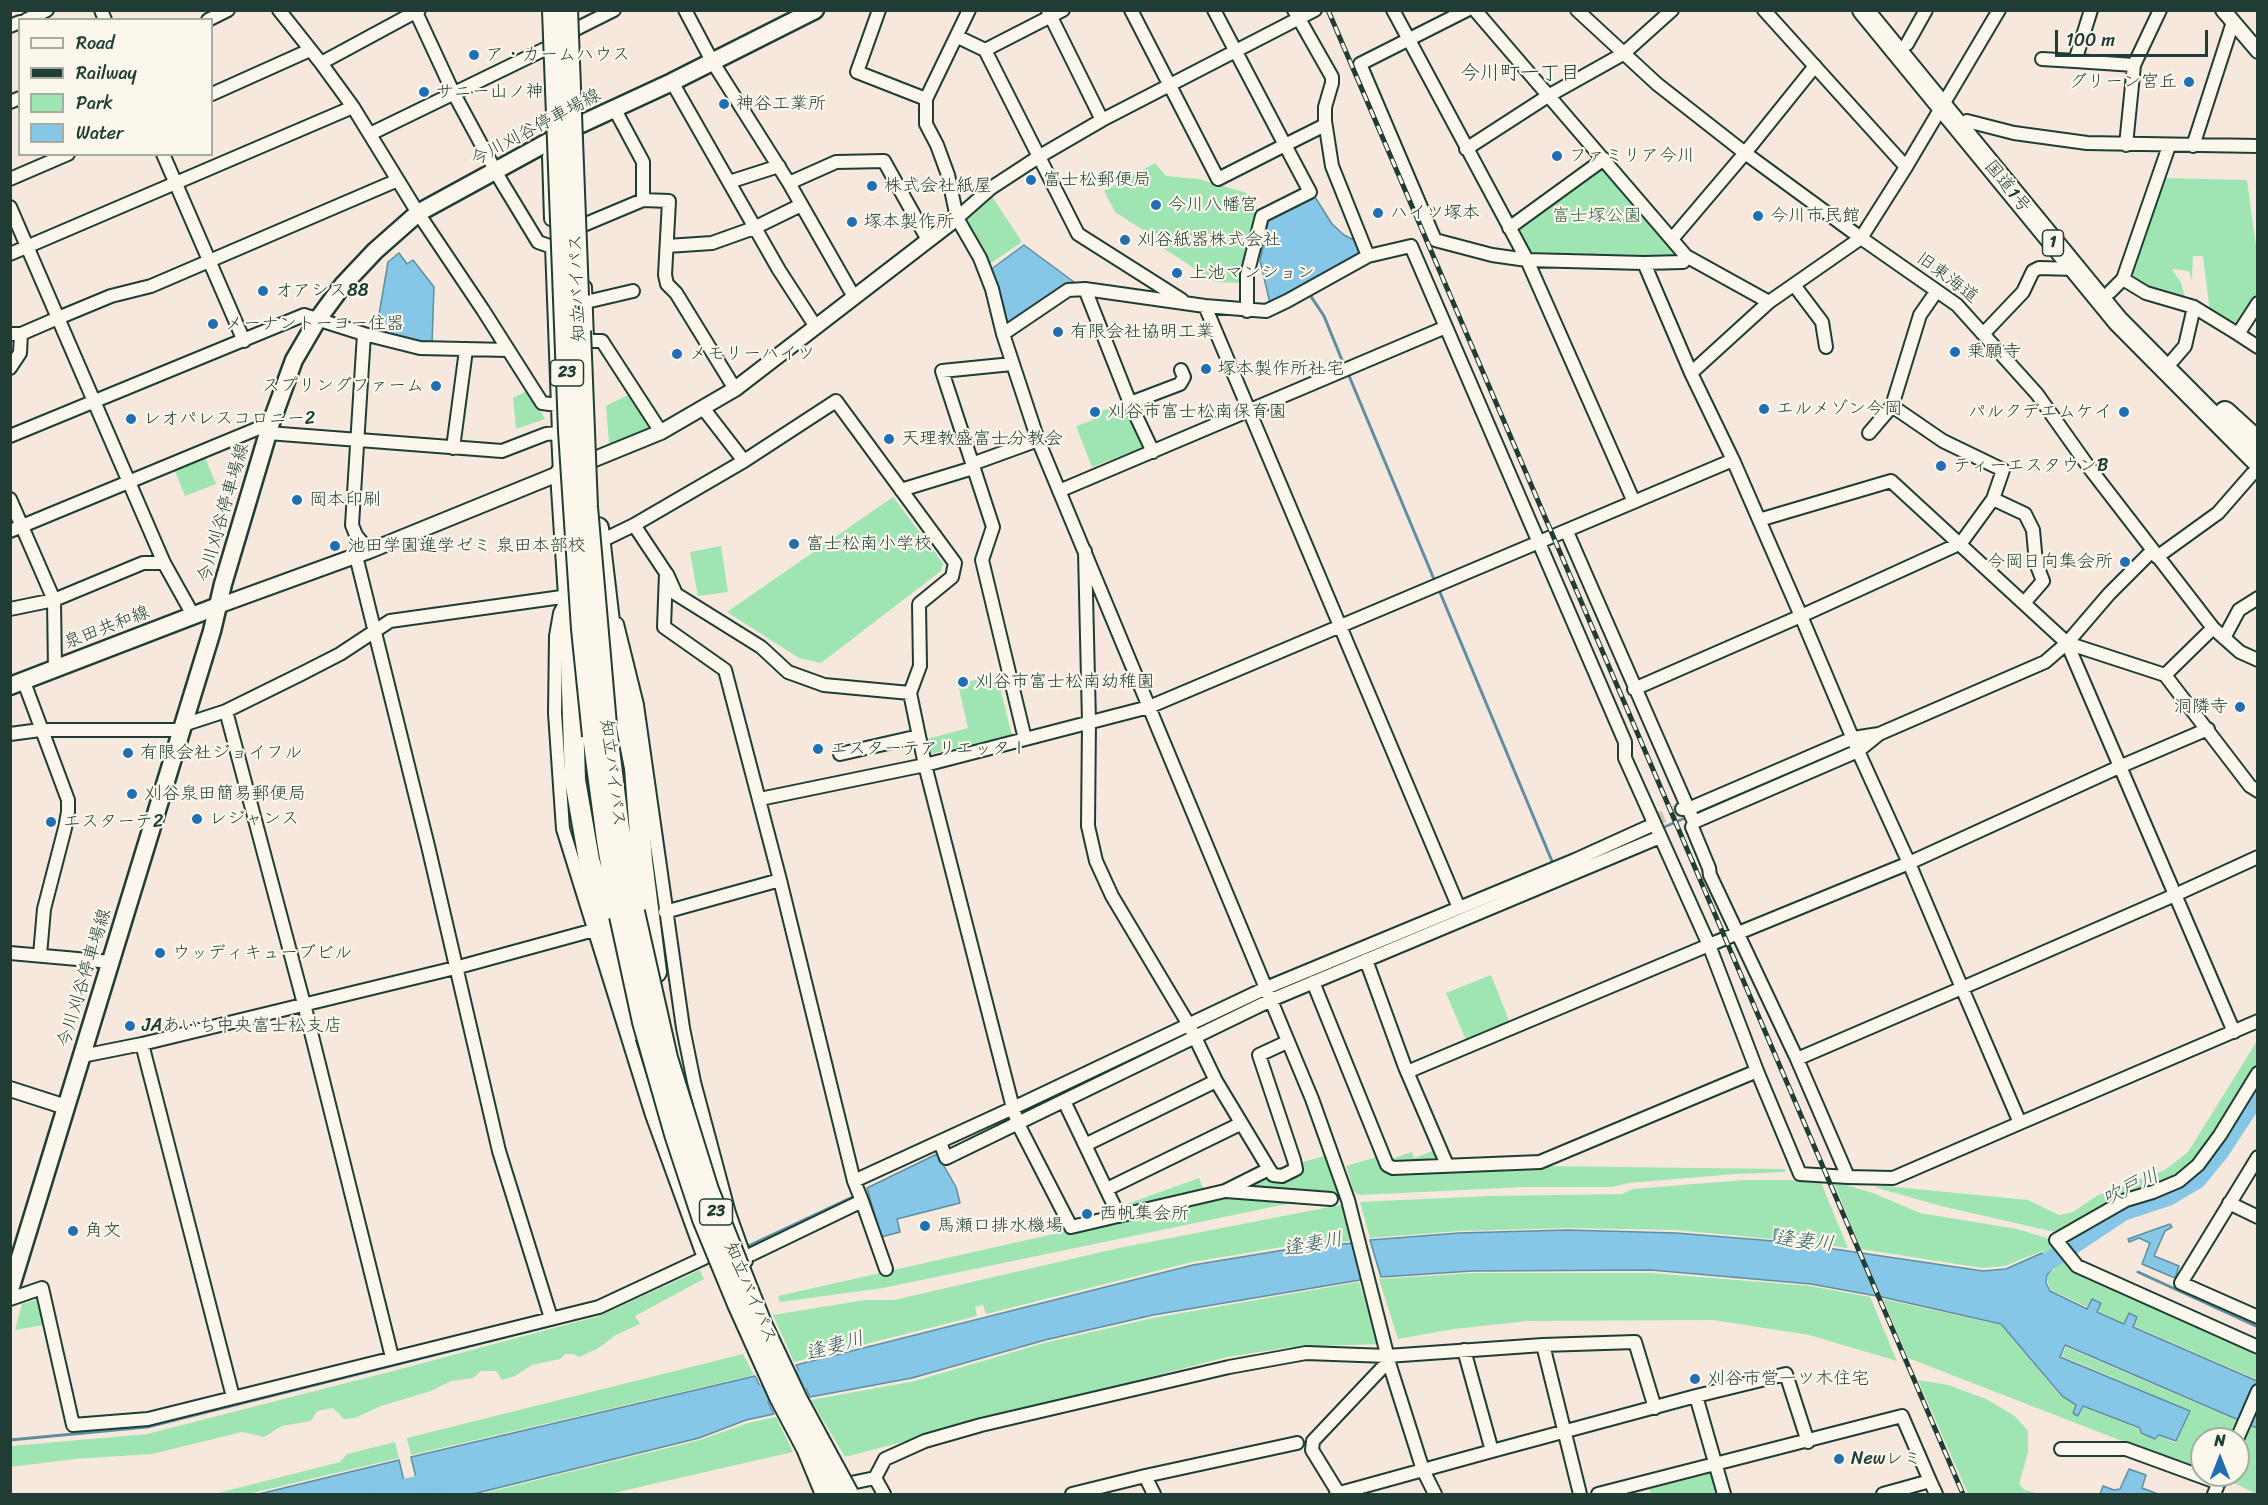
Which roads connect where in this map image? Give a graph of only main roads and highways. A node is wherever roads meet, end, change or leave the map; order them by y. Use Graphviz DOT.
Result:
graph roads {
  1 [pos="553,10"];
  2 [pos="567,10"];
  3 [pos="815,10"];
  4 [pos="1863,10"];
  5 [pos="1879,10"];
  6 [pos="1944,102"];
  7 [pos="2258,442"];
  8 [pos="593,459"];
  9 [pos="2255,468"];
  10 [pos="561,473"];
  11 [pos="218,606"];
  12 [pos="17,684"];
  13 [pos="599,730"];
  14 [pos="627,914"];
  15 [pos="656,1070"];
  16 [pos="708,1190"];
  17 [pos="14,1265"];
  18 [pos="10,1290"];
  19 [pos="849,1489"];
  20 [pos="826,1494"];
  1 -- 13 [label="highway, 知立バイパス / 23, bridge"];
  2 -- 13 [label="highway, 知立バイパス / 23, bridge"];
  3 -- 11 [label="main road, 今川刈谷停車場線"];
  4 -- 6 [label="highway, 国道1号 / 1"];
  5 -- 6 [label="highway, 国道1号 / 1"];
  6 -- 7 [label="highway, 国道1号 / 1"];
  6 -- 9 [label="highway, 国道1号 / 1"];
  8 -- 16 [label="highway"];
  10 -- 15 [label="highway"];
  11 -- 12 [label="main road, 泉田共和線"];
  11 -- 17 [label="main road, 今川刈谷停車場線"];
  13 -- 14 [label="highway, 知立バイパス / 23"];
  14 -- 15 [label="highway, 知立バイパス / 23, bridge"];
  14 -- 16 [label="highway, 知立バイパス / 23, bridge"];
  15 -- 20 [label="highway, 知立バイパス / 23, bridge"];
  16 -- 19 [label="highway, 知立バイパス / 23, bridge"];
  17 -- 18 [label="main road, 今川刈谷停車場線"];
}
